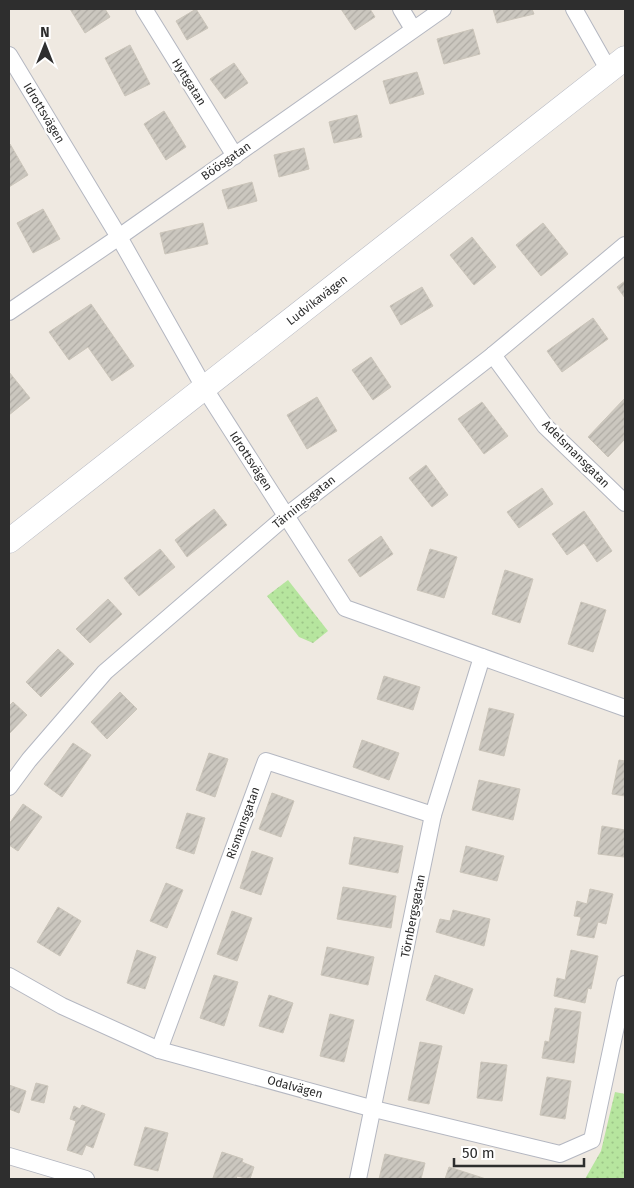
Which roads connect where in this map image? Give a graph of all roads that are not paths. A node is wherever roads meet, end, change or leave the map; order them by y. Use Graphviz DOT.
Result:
graph roads {
  1 [pos="144,9"];
  2 [pos="401,9"];
  3 [pos="443,9"];
  4 [pos="574,9"];
  5 [pos="413,29"];
  6 [pos="9,55"];
  7 [pos="617,63"];
  8 [pos="234,156"];
  9 [pos="119,237"];
  10 [pos="625,245"];
  11 [pos="10,306"];
  12 [pos="493,355"];
  13 [pos="205,389"];
  14 [pos="625,503"];
  15 [pos="286,516"];
  16 [pos="9,541"];
  17 [pos="482,657"];
  18 [pos="625,708"];
  19 [pos="9,787"];
  20 [pos="433,815"];
  21 [pos="9,976"];
  22 [pos="625,984"];
  23 [pos="160,1050"];
  24 [pos="374,1109"];
  25 [pos="9,1156"];
  26 [pos="86,1179"];
  27 [pos="358,1179"];
  1 -- 8 [label="street, Hyttgatan"];
  2 -- 5 [label="street"];
  3 -- 5 [label="street, Böösgatan"];
  4 -- 7 [label="street"];
  5 -- 8 [label="street, Böösgatan"];
  6 -- 9 [label="street, Idrottsvägen"];
  7 -- 13 [label="street, Ludvikavägen"];
  8 -- 9 [label="street, Böösgatan"];
  9 -- 11 [label="street, Böösgatan"];
  9 -- 13 [label="street, Idrottsvägen"];
  10 -- 12 [label="street, Tärningsgatan"];
  12 -- 14 [label="street, Adelsmansgatan"];
  12 -- 15 [label="street, Tärningsgatan"];
  13 -- 15 [label="street, Idrottsvägen"];
  13 -- 16 [label="street, Ludvikavägen"];
  15 -- 17 [label="street, Idrottsvägen"];
  15 -- 19 [label="street, Tärningsgatan"];
  17 -- 18 [label="street, Idrottsvägen"];
  17 -- 20 [label="street, Törnbergsgatan"];
  20 -- 23 [label="street, Rismansgatan"];
  20 -- 24 [label="street, Törnbergsgatan"];
  21 -- 23 [label="street, Odalvägen"];
  22 -- 24 [label="street, Odalvägen"];
  23 -- 24 [label="street, Odalvägen"];
  24 -- 27 [label="street, Törnbergsgatan"];
  25 -- 26 [label="street"];
}
